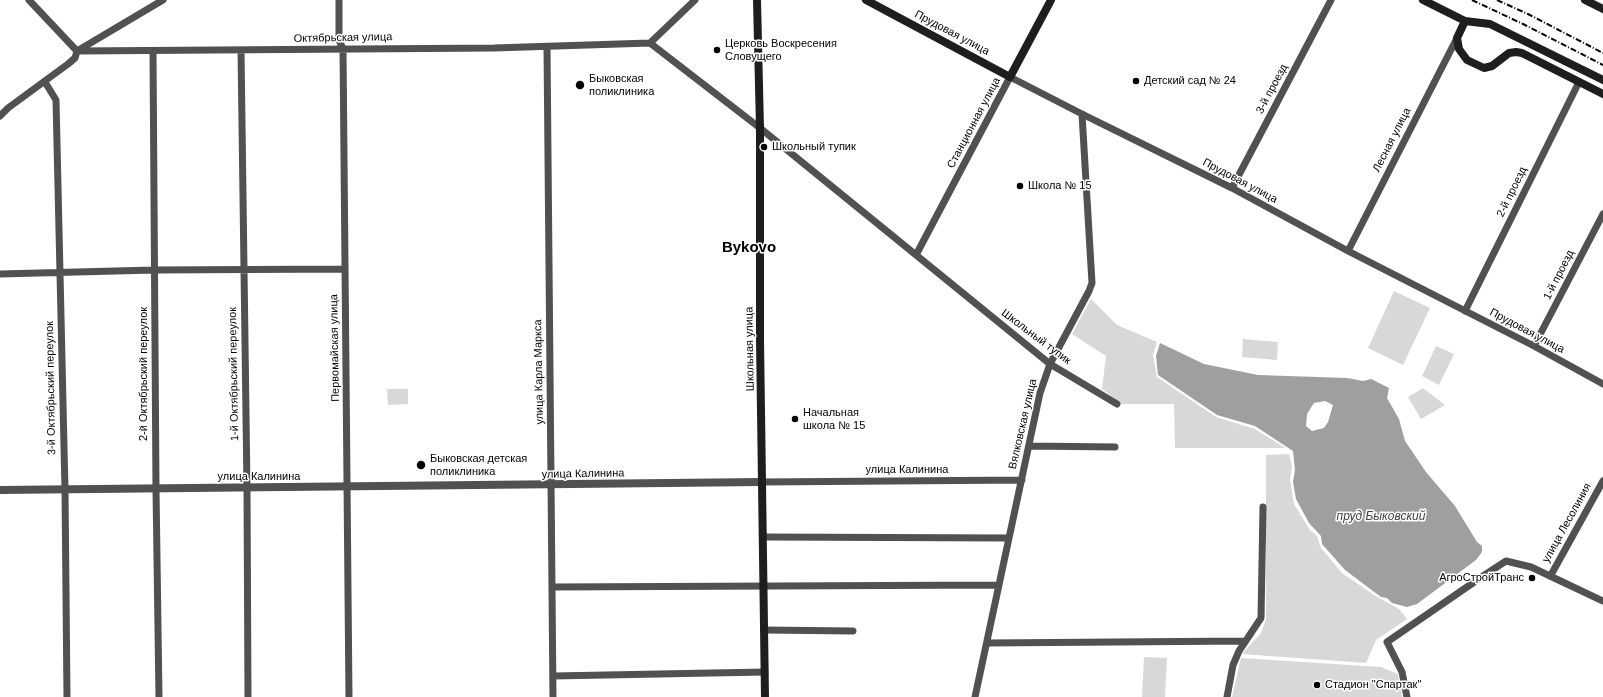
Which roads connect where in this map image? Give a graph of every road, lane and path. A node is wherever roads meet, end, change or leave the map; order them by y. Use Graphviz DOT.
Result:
graph roads {
  1 [pos="29,0"];
  2 [pos="163,0"];
  3 [pos="339,0"];
  4 [pos="695,0"];
  5 [pos="757,0"];
  6 [pos="866,0"];
  7 [pos="1051,0"];
  8 [pos="1331,0"];
  9 [pos="1423,0"];
  10 [pos="1585,0"];
  11 [pos="1603,10"];
  12 [pos="1465,21"];
  13 [pos="1457,38"];
  14 [pos="650,43"];
  15 [pos="547,47"];
  16 [pos="343,49"];
  17 [pos="241,50"];
  18 [pos="77,51"];
  19 [pos="153,51"];
  20 [pos="1010,77"];
  21 [pos="1603,80"];
  22 [pos="45,82"];
  23 [pos="1579,82"];
  24 [pos="1603,94"];
  25 [pos="1082,114"];
  26 [pos="0,116"];
  27 [pos="760,128"];
  28 [pos="1232,188"];
  29 [pos="1603,214"];
  30 [pos="1348,251"];
  31 [pos="916,256"];
  32 [pos="345,269"];
  33 [pos="154,270"];
  34 [pos="244,271"];
  35 [pos="60,272"];
  36 [pos="0,274"];
  37 [pos="1466,311"];
  38 [pos="1534,346"];
  39 [pos="1050,364"];
  40 [pos="1603,384"];
  41 [pos="1117,404"];
  42 [pos="1029,446"];
  43 [pos="1115,446"];
  44 [pos="1022,480"];
  45 [pos="1603,481"];
  46 [pos="762,482"];
  47 [pos="552,485"];
  48 [pos="247,488"];
  49 [pos="347,488"];
  50 [pos="156,489"];
  51 [pos="0,490"];
  52 [pos="65,490"];
  53 [pos="1600,494"];
  54 [pos="1263,507"];
  55 [pos="763,537"];
  56 [pos="1009,538"];
  57 [pos="1551,575"];
  58 [pos="998,585"];
  59 [pos="763,586"];
  60 [pos="552,587"];
  61 [pos="1603,601"];
  62 [pos="764,630"];
  63 [pos="853,631"];
  64 [pos="1245,641"];
  65 [pos="987,643"];
  66 [pos="765,672"];
  67 [pos="553,676"];
  68 [pos="67,697"];
  69 [pos="159,697"];
  70 [pos="248,697"];
  71 [pos="349,697"];
  72 [pos="553,697"];
  73 [pos="765,697"];
  74 [pos="975,697"];
  75 [pos="1227,697"];
  76 [pos="1407,697"];
  1 -- 18 [label="street"];
  2 -- 18 [label="street"];
  3 -- 16 [label="street, Первомайская улица"];
  4 -- 14 [label="street"];
  5 -- 27 [label="main road, Школьная улица"];
  6 -- 20 [label="main road, Прудовая улица"];
  7 -- 20 [label="main road, Станционная улица"];
  8 -- 28 [label="street, 3-й проезд"];
  9 -- 12 [label="main road"];
  10 -- 11 [label="main road"];
  12 -- 13 [label="main road"];
  12 -- 21 [label="main road"];
  13 -- 23 [label="main road"];
  13 -- 30 [label="street, Лесная улица"];
  14 -- 15 [label="street, Октябрьская улица"];
  14 -- 27 [label="street, Школьный тупик"];
  15 -- 16 [label="street, Октябрьская улица"];
  15 -- 47 [label="street, улица Карла Маркса"];
  16 -- 17 [label="street, Октябрьская улица"];
  16 -- 32 [label="street, Первомайская улица"];
  17 -- 19 [label="street, Октябрьская улица"];
  17 -- 34 [label="street, 1-й Октябрьский переулок"];
  18 -- 19 [label="street, Октябрьская улица"];
  18 -- 22 [label="street"];
  19 -- 33 [label="street, 2-й Октябрьский переулок"];
  20 -- 25 [label="street, Прудовая улица"];
  20 -- 31 [label="street, Станционная улица"];
  22 -- 26 [label="street"];
  22 -- 35 [label="street, 3-й Октябрьский переулок"];
  23 -- 24 [label="main road"];
  23 -- 37 [label="street, 2-й проезд"];
  25 -- 28 [label="street, Прудовая улица"];
  25 -- 39 [label="street, Вялковская улица"];
  27 -- 31 [label="street, Школьный тупик"];
  27 -- 46 [label="main road, Школьная улица"];
  28 -- 30 [label="street, Прудовая улица"];
  29 -- 38 [label="street, 1-й проезд"];
  30 -- 37 [label="street, Прудовая улица"];
  31 -- 39 [label="street, Школьный тупик"];
  32 -- 34 [label="street"];
  32 -- 49 [label="street, Первомайская улица"];
  33 -- 34 [label="street"];
  33 -- 35 [label="street"];
  33 -- 50 [label="street, 2-й Октябрьский переулок"];
  34 -- 48 [label="street, 1-й Октябрьский переулок"];
  35 -- 36 [label="street"];
  35 -- 52 [label="street, 3-й Октябрьский переулок"];
  37 -- 38 [label="street, Прудовая улица"];
  38 -- 40 [label="street, Прудовая улица"];
  39 -- 41 [label="street, Школьный тупик"];
  39 -- 42 [label="street, Вялковская улица"];
  42 -- 43 [label="street"];
  42 -- 44 [label="street, Вялковская улица"];
  44 -- 46 [label="street, улица Калинина"];
  44 -- 56 [label="street, Вялковская улица"];
  45 -- 53 [label="street, улица Лесолиния"];
  46 -- 47 [label="street, улица Калинина"];
  46 -- 55 [label="main road, Школьная улица"];
  47 -- 49 [label="street, улица Калинина"];
  47 -- 60 [label="street, улица Карла Маркса"];
  48 -- 49 [label="street, улица Калинина"];
  48 -- 50 [label="street, улица Калинина"];
  48 -- 70 [label="street, 1-й Октябрьский переулок"];
  49 -- 71 [label="street, Первомайская улица"];
  50 -- 52 [label="street, улица Калинина"];
  50 -- 69 [label="street, 2-й Октябрьский переулок"];
  51 -- 52 [label="street, улица Калинина"];
  52 -- 68 [label="street, 3-й Октябрьский переулок"];
  53 -- 57 [label="street, улица Лесолиния"];
  54 -- 64 [label="street"];
  55 -- 56 [label="street"];
  55 -- 59 [label="main road, Школьная улица"];
  56 -- 58 [label="street, Вялковская улица"];
  57 -- 61 [label="street"];
  57 -- 76 [label="street"];
  58 -- 59 [label="street"];
  58 -- 65 [label="street, Вялковская улица"];
  59 -- 60 [label="street"];
  59 -- 62 [label="main road, Школьная улица"];
  60 -- 67 [label="street, улица Карла Маркса"];
  62 -- 63 [label="street"];
  62 -- 66 [label="main road, Школьная улица"];
  64 -- 65 [label="street"];
  64 -- 75 [label="street"];
  65 -- 74 [label="street, Вялковская улица"];
  66 -- 67 [label="street"];
  66 -- 73 [label="main road, Школьная улица"];
  67 -- 72 [label="street, улица Карла Маркса"];
}
